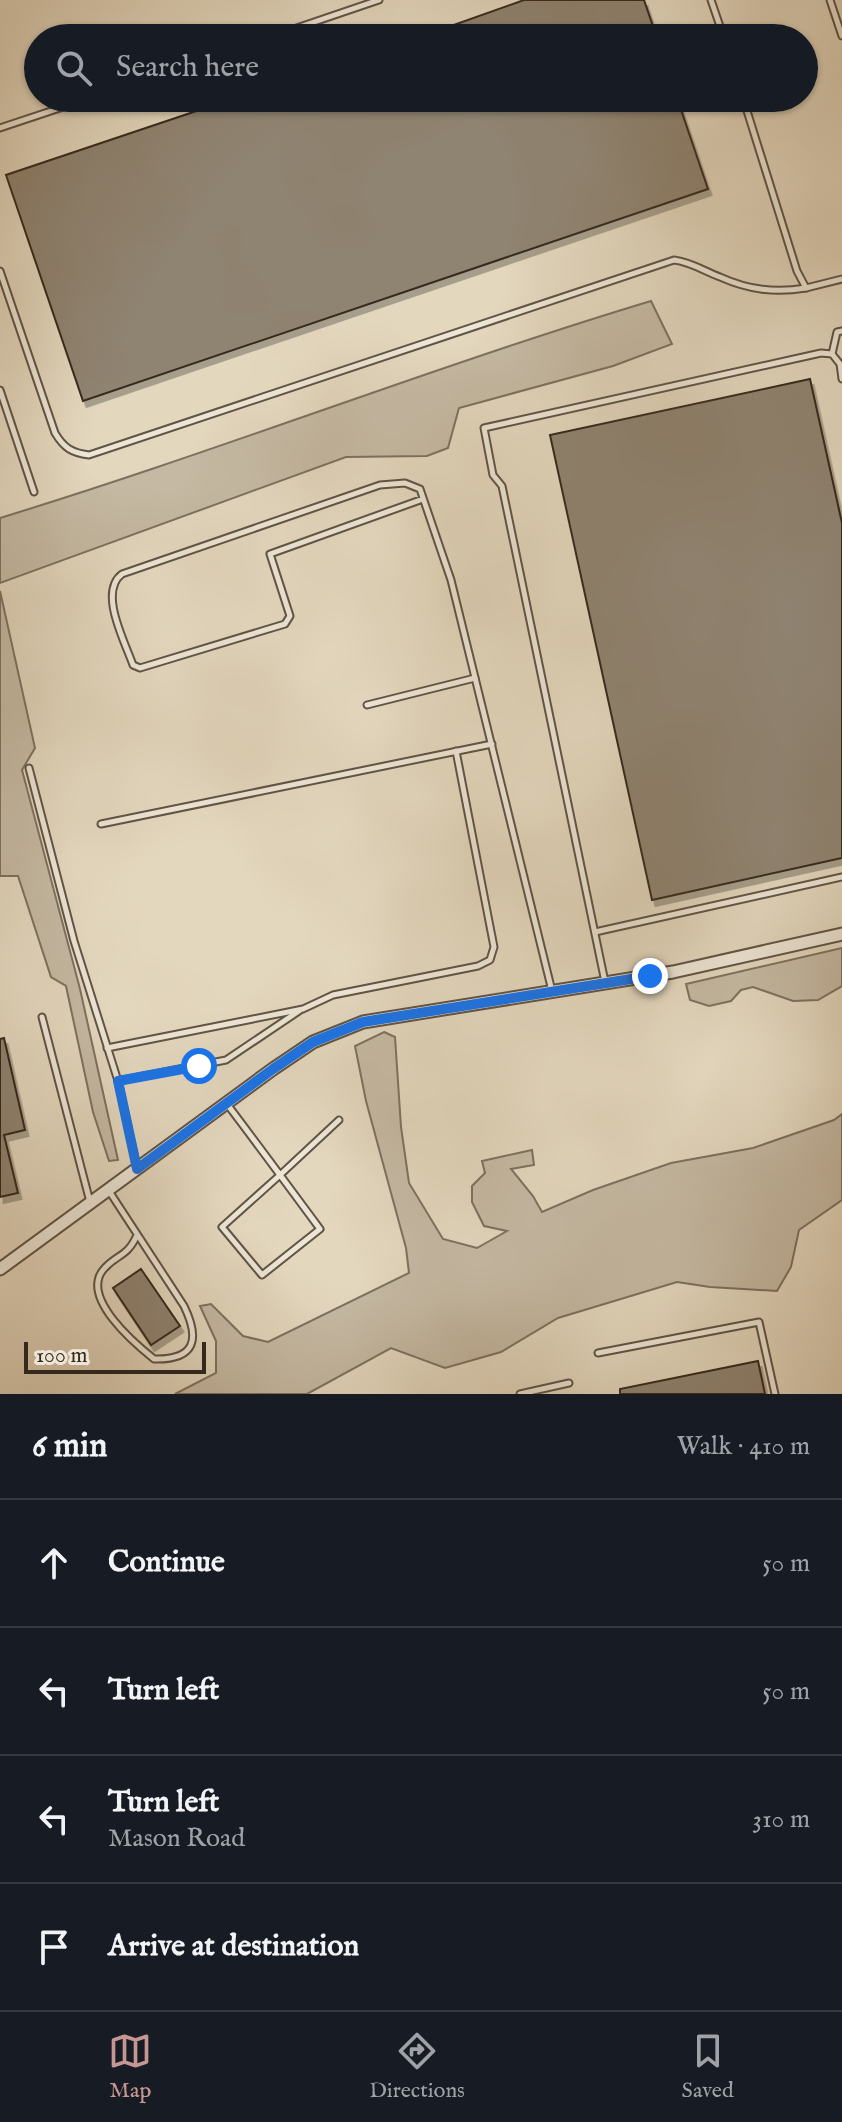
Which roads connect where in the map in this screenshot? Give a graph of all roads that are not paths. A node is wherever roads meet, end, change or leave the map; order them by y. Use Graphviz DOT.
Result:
graph roads {
  1 [pos="379,0"];
  2 [pos="711,0"];
  3 [pos="830,0"];
  4 [pos="308,24"];
  5 [pos="719,24"];
  6 [pos="842,36"];
  7 [pos="48,112"];
  8 [pos="747,112"];
  9 [pos="0,128"];
  10 [pos="0,271"];
  11 [pos="842,279"];
  12 [pos="806,288"];
  13 [pos="842,331"];
  14 [pos="832,354"];
  15 [pos="841,364"];
  16 [pos="842,379"];
  17 [pos="0,390"];
  18 [pos="34,492"];
  19 [pos="423,499"];
  20 [pos="475,678"];
  21 [pos="367,705"];
  22 [pos="492,744"];
  23 [pos="456,751"];
  24 [pos="29,768"];
  25 [pos="101,824"];
  26 [pos="842,877"];
  27 [pos="595,932"];
  28 [pos="842,934"];
  29 [pos="605,983"];
  30 [pos="553,991"];
  31 [pos="303,1009"];
  32 [pos="42,1017"];
  33 [pos="107,1048"];
  34 [pos="118,1081"];
  35 [pos="226,1103"];
  36 [pos="339,1120"];
  37 [pos="137,1169"];
  38 [pos="280,1175"];
  39 [pos="109,1190"];
  40 [pos="90,1203"];
  41 [pos="137,1235"];
  42 [pos="0,1269"];
  43 [pos="598,1353"];
  44 [pos="569,1383"];
  45 [pos="520,1394"];
  46 [pos="775,1394"];
  1 -- 4 [label="lane"];
  2 -- 5 [label="lane"];
  3 -- 6 [label="lane"];
  7 -- 9 [label="lane"];
  8 -- 12 [label="lane"];
  10 -- 12 [label="lane"];
  11 -- 12 [label="lane"];
  13 -- 14 [label="lane"];
  14 -- 15 [label="lane"];
  14 -- 27 [label="lane"];
  15 -- 16 [label="lane"];
  17 -- 18 [label="lane"];
  19 -- 19 [label="lane"];
  19 -- 20 [label="lane"];
  20 -- 21 [label="lane"];
  20 -- 22 [label="lane"];
  22 -- 23 [label="lane"];
  22 -- 30 [label="lane"];
  23 -- 25 [label="lane"];
  23 -- 31 [label="lane"];
  24 -- 33 [label="lane"];
  26 -- 27 [label="lane"];
  27 -- 29 [label="lane"];
  28 -- 29 [label="street"];
  29 -- 30 [label="street"];
  30 -- 35 [label="street"];
  31 -- 33 [label="lane"];
  31 -- 34 [label="lane"];
  32 -- 40 [label="lane"];
  33 -- 34 [label="lane"];
  34 -- 37 [label="lane"];
  35 -- 37 [label="street"];
  35 -- 38 [label="lane"];
  36 -- 38 [label="lane"];
  37 -- 39 [label="street"];
  38 -- 38 [label="lane"];
  39 -- 40 [label="street"];
  39 -- 41 [label="lane"];
  40 -- 42 [label="street"];
  41 -- 41 [label="lane"];
  43 -- 46 [label="lane"];
  44 -- 45 [label="lane"];
}
